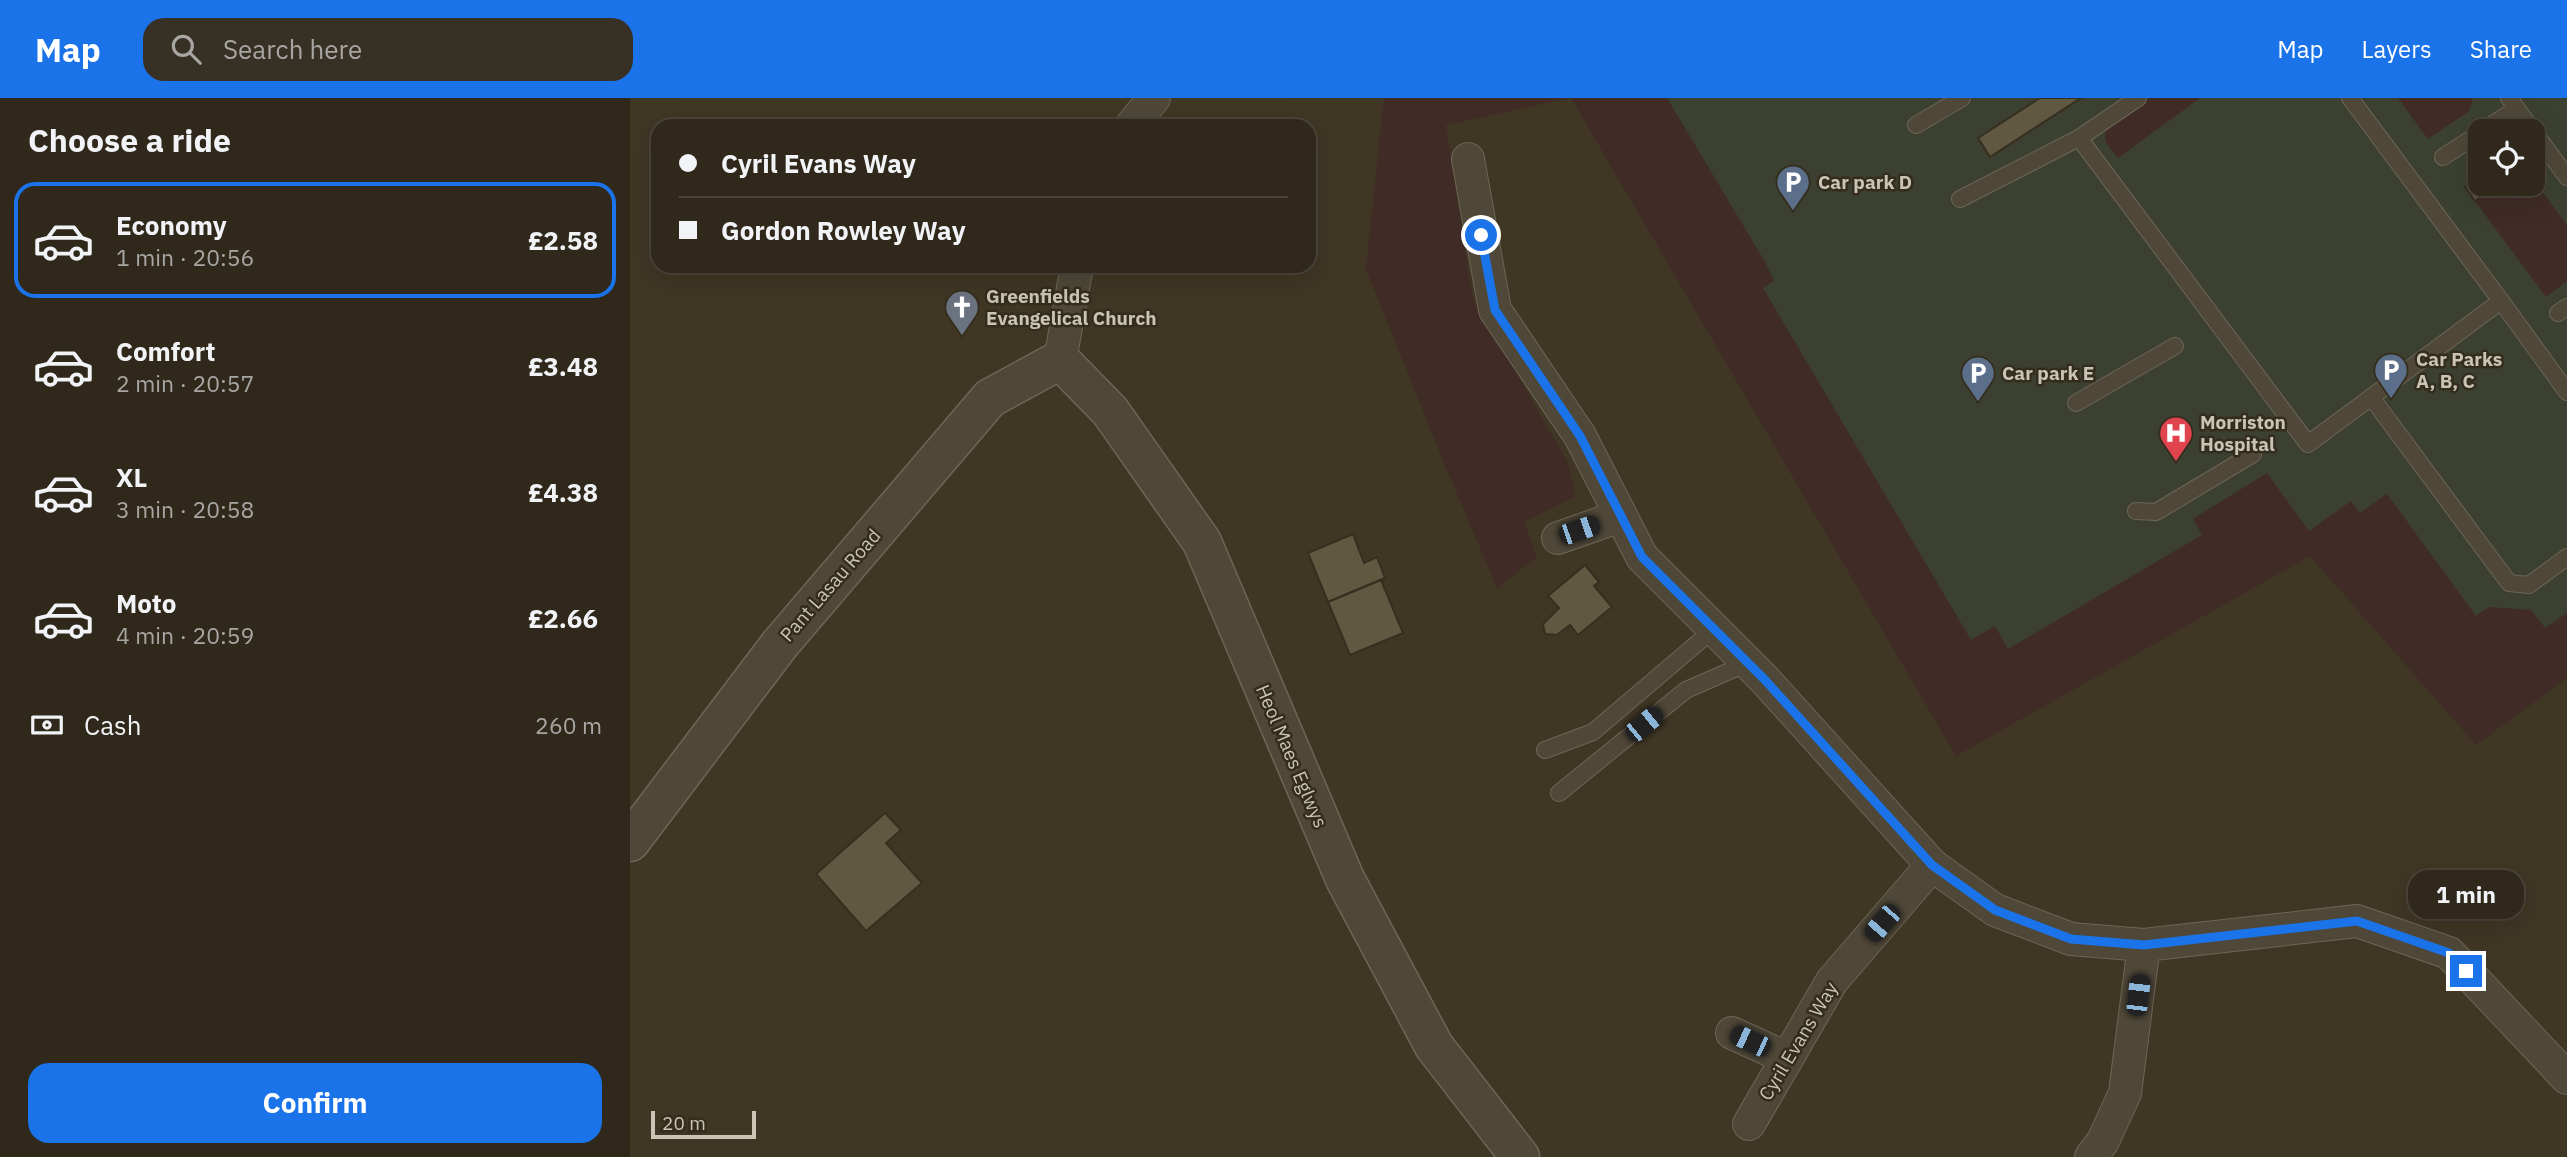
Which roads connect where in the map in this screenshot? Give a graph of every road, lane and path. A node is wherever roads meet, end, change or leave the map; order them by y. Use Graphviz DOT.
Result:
graph roads {
  1 [pos="1154,98"];
  2 [pos="1962,98"];
  3 [pos="2138,98"];
  4 [pos="2350,98"];
  5 [pos="2512,104"];
  6 [pos="1137,119"];
  7 [pos="2495,119"];
  8 [pos="1916,125"];
  9 [pos="2079,138"];
  10 [pos="2468,140"];
  11 [pos="2442,157"];
  12 [pos="1468,159"];
  13 [pos="2567,177"];
  14 [pos="1960,199"];
  15 [pos="1076,273"];
  16 [pos="2501,301"];
  17 [pos="2175,346"];
  18 [pos="1060,360"];
  19 [pos="2567,392"];
  20 [pos="2371,397"];
  21 [pos="2076,402"];
  22 [pos="2253,454"];
  23 [pos="2136,511"];
  24 [pos="1621,516"];
  25 [pos="1558,538"];
  26 [pos="2567,557"];
  27 [pos="1714,629"];
  28 [pos="1748,663"];
  29 [pos="1545,750"];
  30 [pos="1559,793"];
  31 [pos="630,842"];
  32 [pos="1932,865"];
  33 [pos="2144,945"];
  34 [pos="1732,1033"];
  35 [pos="1787,1058"];
  36 [pos="2567,1078"];
  37 [pos="1749,1124"];
  38 [pos="1520,1157"];
  39 [pos="2091,1157"];
  1 -- 6 [label="street"];
  2 -- 8 [label="lane"];
  3 -- 9 [label="lane"];
  4 -- 16 [label="lane"];
  5 -- 7 [label="lane"];
  5 -- 13 [label="lane"];
  9 -- 14 [label="lane"];
  9 -- 20 [label="lane"];
  10 -- 11 [label="lane"];
  12 -- 24 [label="street"];
  15 -- 18 [label="street"];
  16 -- 19 [label="lane"];
  16 -- 20 [label="lane"];
  17 -- 21 [label="lane"];
  18 -- 31 [label="street, Pant Lasau Road"];
  18 -- 38 [label="street, Heol Maes Eglwys"];
  20 -- 26 [label="lane"];
  22 -- 23 [label="lane"];
  24 -- 25 [label="street"];
  24 -- 27 [label="street"];
  27 -- 28 [label="street"];
  27 -- 29 [label="lane"];
  28 -- 30 [label="lane"];
  28 -- 32 [label="street"];
  32 -- 33 [label="street"];
  32 -- 35 [label="street, Cyril Evans Way"];
  33 -- 36 [label="street"];
  33 -- 39 [label="street"];
  34 -- 35 [label="street"];
  35 -- 37 [label="street, Cyril Evans Way"];
}
